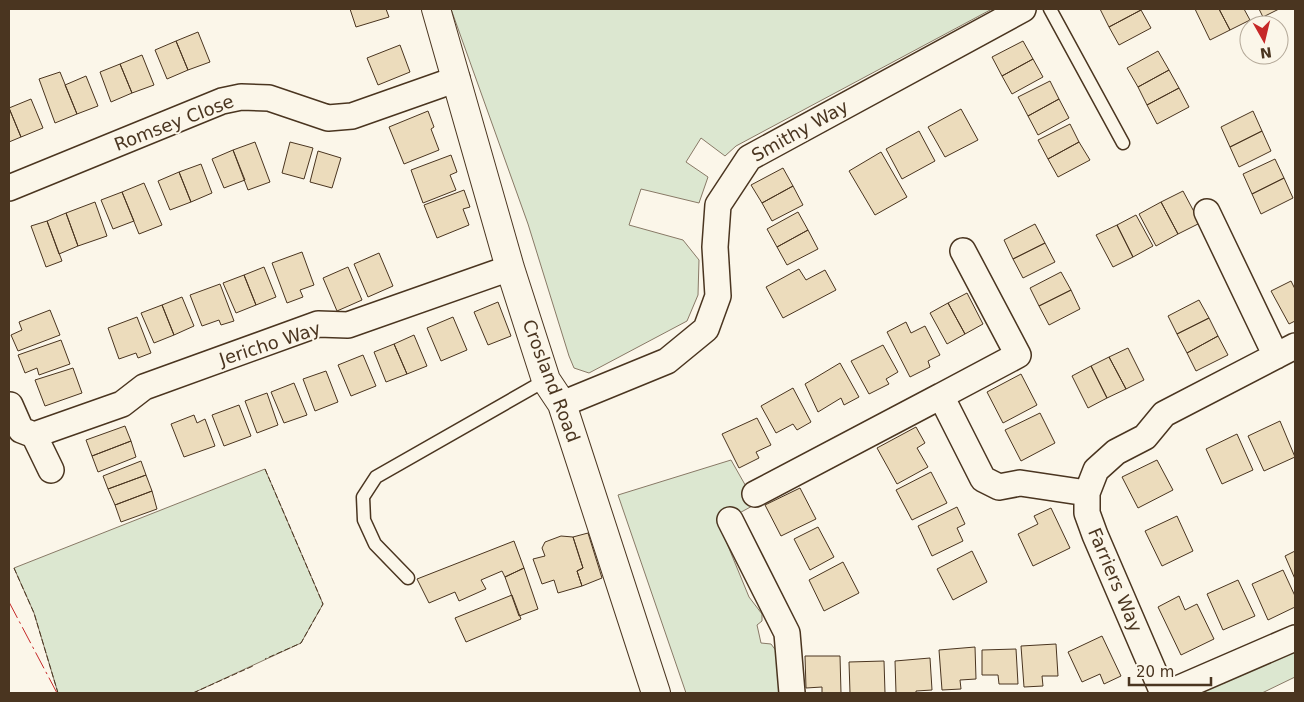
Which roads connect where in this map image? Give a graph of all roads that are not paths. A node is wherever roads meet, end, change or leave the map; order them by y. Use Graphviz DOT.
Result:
graph roads {
  1 [pos="436,9"];
  2 [pos="1023,9"];
  3 [pos="1050,9"];
  4 [pos="457,78"];
  5 [pos="1123,144"];
  6 [pos="9,188"];
  7 [pos="1207,212"];
  8 [pos="964,251"];
  9 [pos="510,268"];
  10 [pos="1286,351"];
  11 [pos="546,380"];
  12 [pos="942,396"];
  13 [pos="562,404"];
  14 [pos="10,405"];
  15 [pos="34,435"];
  16 [pos="51,470"];
  17 [pos="1087,493"];
  18 [pos="754,494"];
  19 [pos="730,520"];
  20 [pos="408,578"];
  21 [pos="1295,638"];
  22 [pos="656,693"];
  23 [pos="792,693"];
  24 [pos="1163,693"];
  25 [pos="1168,693"];
  1 -- 4 [label="street, Crosland Road"];
  2 -- 13 [label="street, Smithy Way"];
  3 -- 5 [label="lane"];
  4 -- 6 [label="street, Romsey Close"];
  4 -- 9 [label="street, Crosland Road"];
  7 -- 10 [label="street, Farriers Way"];
  8 -- 12 [label="street"];
  9 -- 11 [label="street, Crosland Road"];
  9 -- 15 [label="street, Jericho Way"];
  10 -- 17 [label="street, Farriers Way"];
  11 -- 13 [label="street, Crosland Road"];
  11 -- 20 [label="lane"];
  12 -- 17 [label="street"];
  12 -- 18 [label="street"];
  13 -- 22 [label="street, Crosland Road"];
  14 -- 15 [label="street"];
  15 -- 16 [label="street"];
  17 -- 24 [label="street, Farriers Way"];
  19 -- 23 [label="street"];
  21 -- 25 [label="street"];
}
